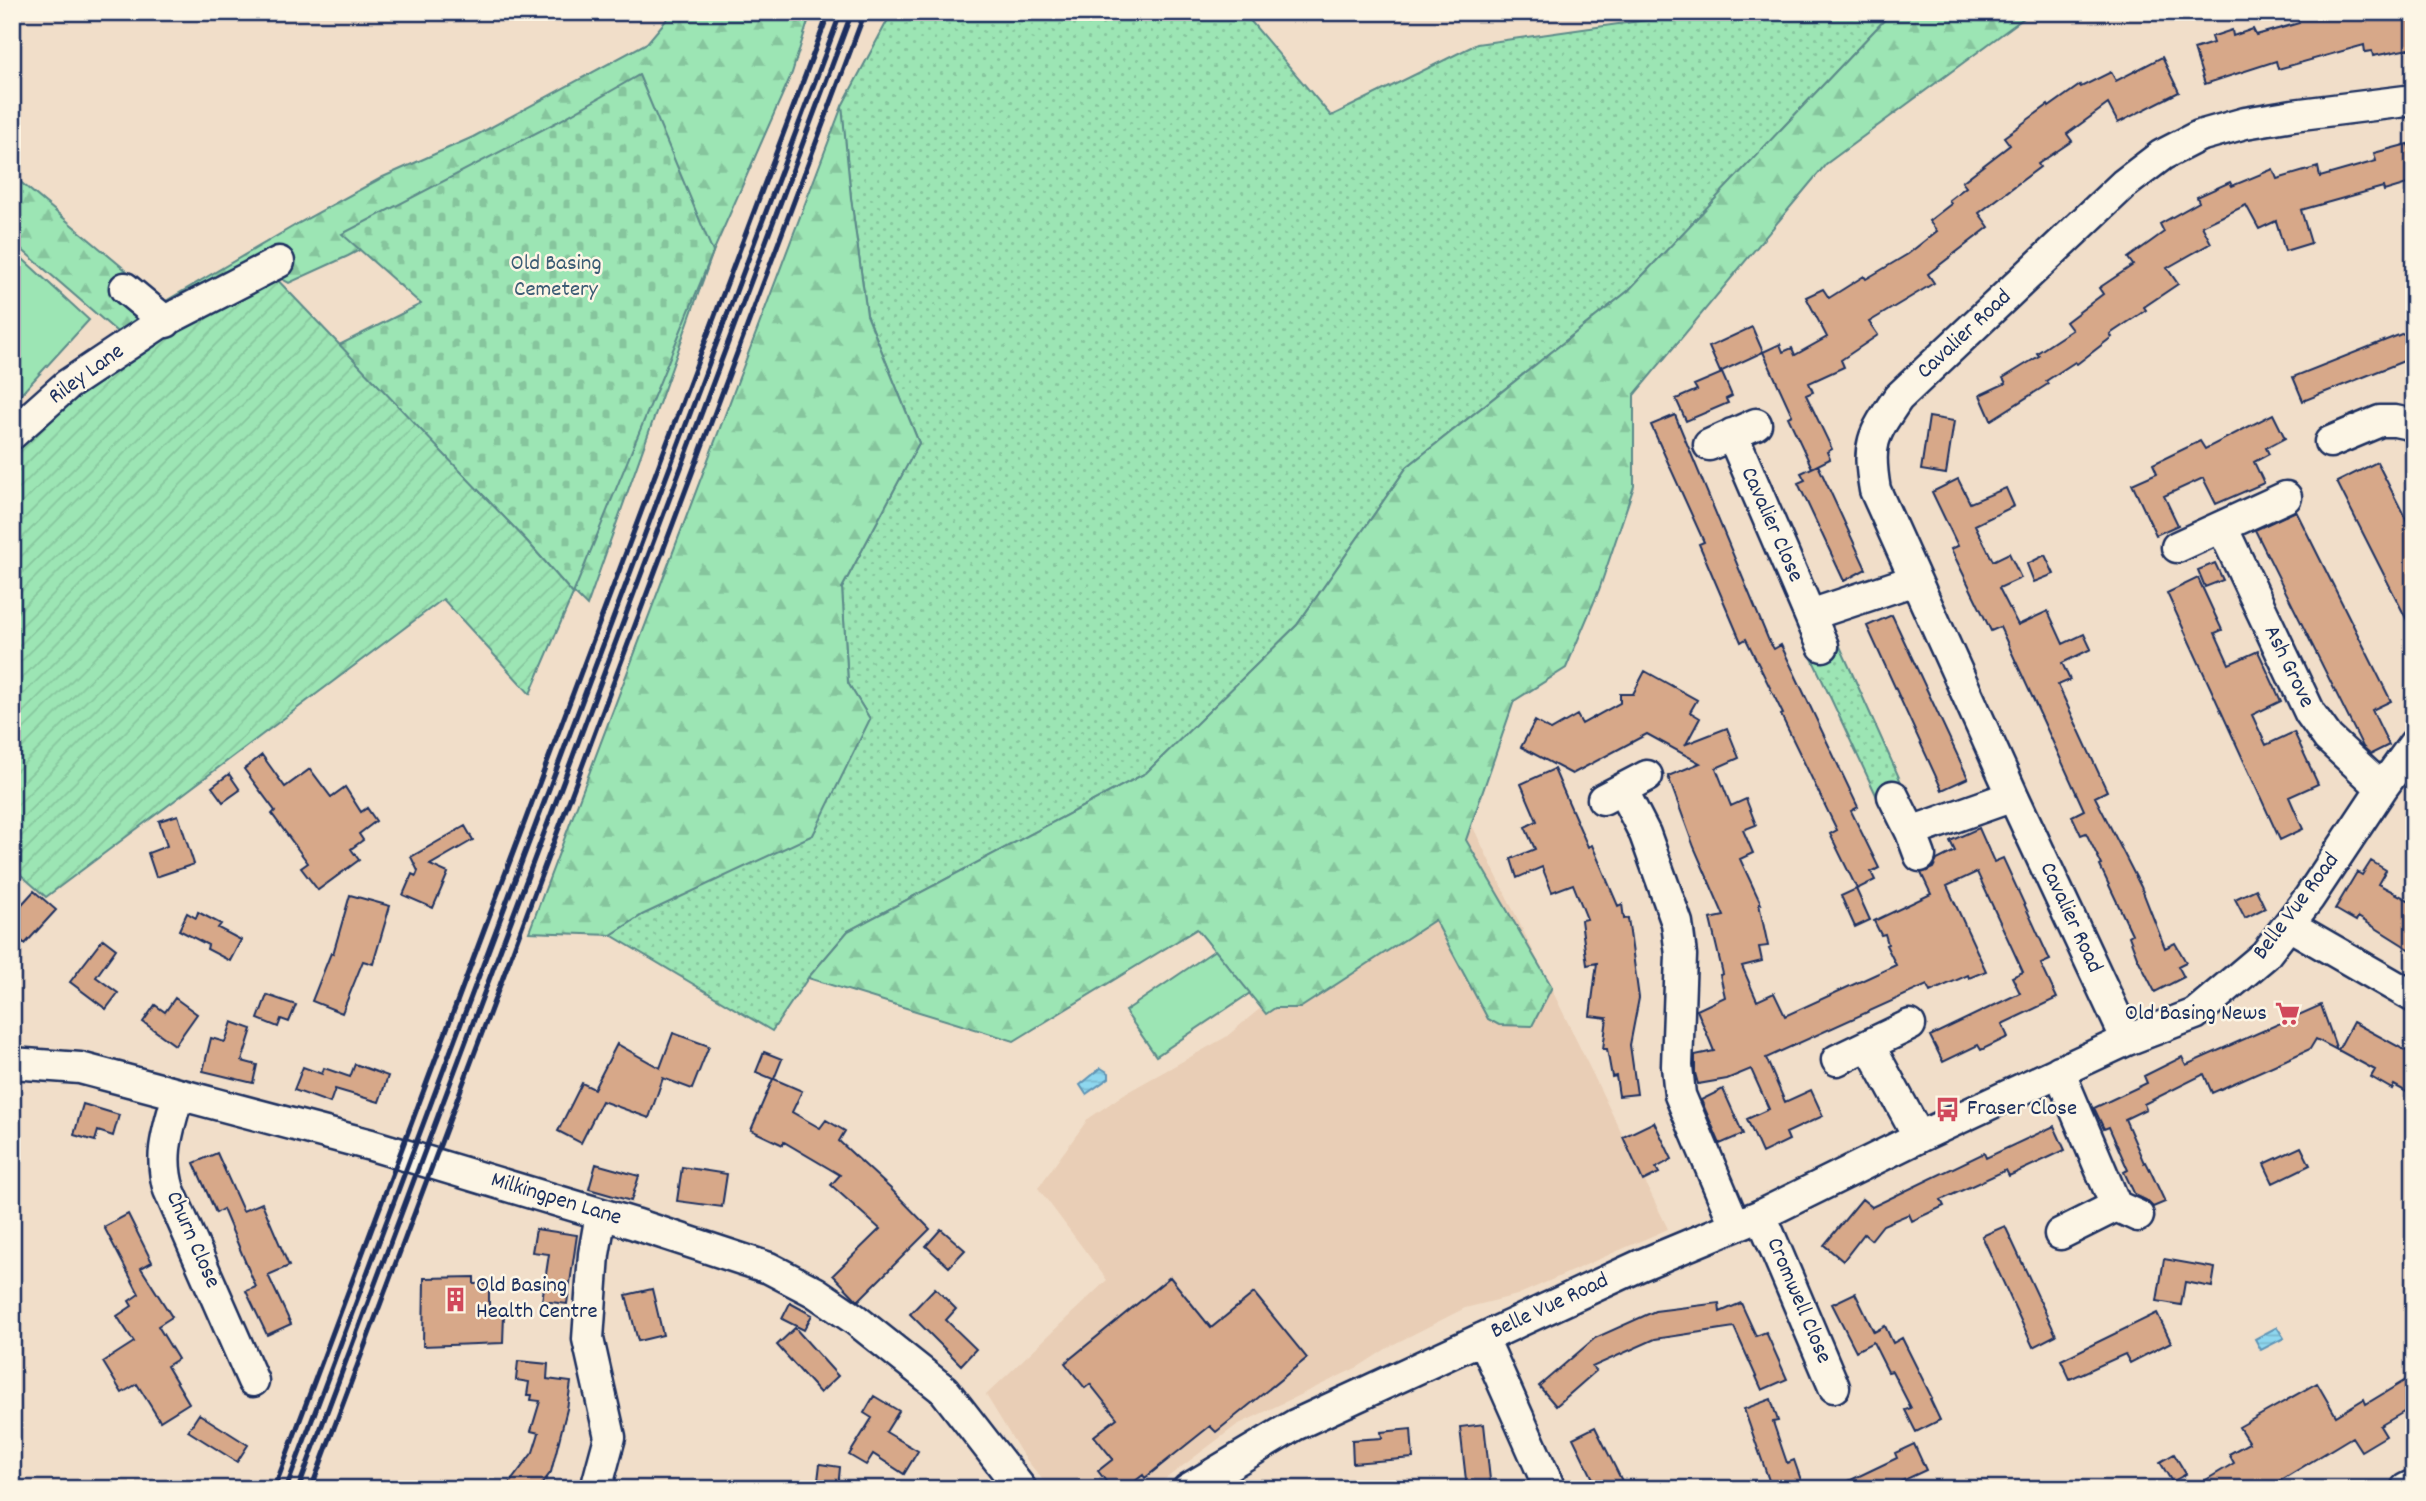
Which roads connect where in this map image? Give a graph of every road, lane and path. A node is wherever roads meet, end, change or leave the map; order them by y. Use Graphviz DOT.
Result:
graph roads {
  1 [pos="2414,100"];
  2 [pos="279,262"];
  3 [pos="125,288"];
  4 [pos="166,322"];
  5 [pos="2414,425"];
  6 [pos="12,434"];
  7 [pos="1732,434"];
  8 [pos="2330,442"];
  9 [pos="2286,497"];
  10 [pos="2222,527"];
  11 [pos="2177,547"];
  12 [pos="1915,580"];
  13 [pos="1810,615"];
  14 [pos="1823,646"];
  15 [pos="2414,744"];
  16 [pos="1624,788"];
  17 [pos="2382,788"];
  18 [pos="1893,796"];
  19 [pos="2013,796"];
  20 [pos="2289,925"];
  21 [pos="2414,997"];
  22 [pos="1910,1025"];
  23 [pos="2127,1040"];
  24 [pos="1869,1045"];
  25 [pos="1837,1060"];
  26 [pos="12,1063"];
  27 [pos="2059,1071"];
  28 [pos="178,1094"];
  29 [pos="1919,1137"];
  30 [pos="601,1214"];
  31 [pos="1748,1220"];
  32 [pos="2060,1234"];
  33 [pos="1483,1338"];
  34 [pos="253,1381"];
  35 [pos="1834,1387"];
  36 [pos="2414,1485"];
  37 [pos="596,1489"];
  38 [pos="1021,1489"];
  39 [pos="1188,1489"];
  40 [pos="1550,1489"];
  41 [pos="2406,1489"];
  1 -- 12 [label="street, Cavalier Road"];
  2 -- 4 [label="street, Riley Lane"];
  3 -- 4 [label="street"];
  4 -- 6 [label="street, Riley Lane"];
  5 -- 8 [label="street"];
  7 -- 13 [label="street, Cavalier Close"];
  9 -- 10 [label="street"];
  10 -- 11 [label="street"];
  10 -- 17 [label="street, Ash Grove"];
  12 -- 13 [label="street"];
  12 -- 19 [label="street, Cavalier Road"];
  13 -- 14 [label="street, Cavalier Close"];
  15 -- 17 [label="street, Belle Vue Road"];
  16 -- 31 [label="street"];
  17 -- 20 [label="street, Belle Vue Road"];
  18 -- 19 [label="street"];
  19 -- 23 [label="street, Cavalier Road"];
  20 -- 21 [label="street"];
  20 -- 23 [label="street, Belle Vue Road"];
  22 -- 24 [label="street"];
  23 -- 27 [label="street, Belle Vue Road"];
  24 -- 25 [label="street"];
  24 -- 29 [label="street"];
  26 -- 28 [label="street, Milkingpen Lane"];
  27 -- 29 [label="street, Belle Vue Road"];
  27 -- 32 [label="street"];
  28 -- 30 [label="street, Milkingpen Lane"];
  28 -- 34 [label="street, Churn Close"];
  29 -- 31 [label="street, Belle Vue Road"];
  30 -- 37 [label="street"];
  30 -- 38 [label="street, Milkingpen Lane"];
  31 -- 33 [label="street, Belle Vue Road"];
  31 -- 35 [label="street, Cromwell Close"];
  33 -- 39 [label="street, Belle Vue Road"];
  33 -- 40 [label="street"];
  36 -- 41 [label="street"];
}
